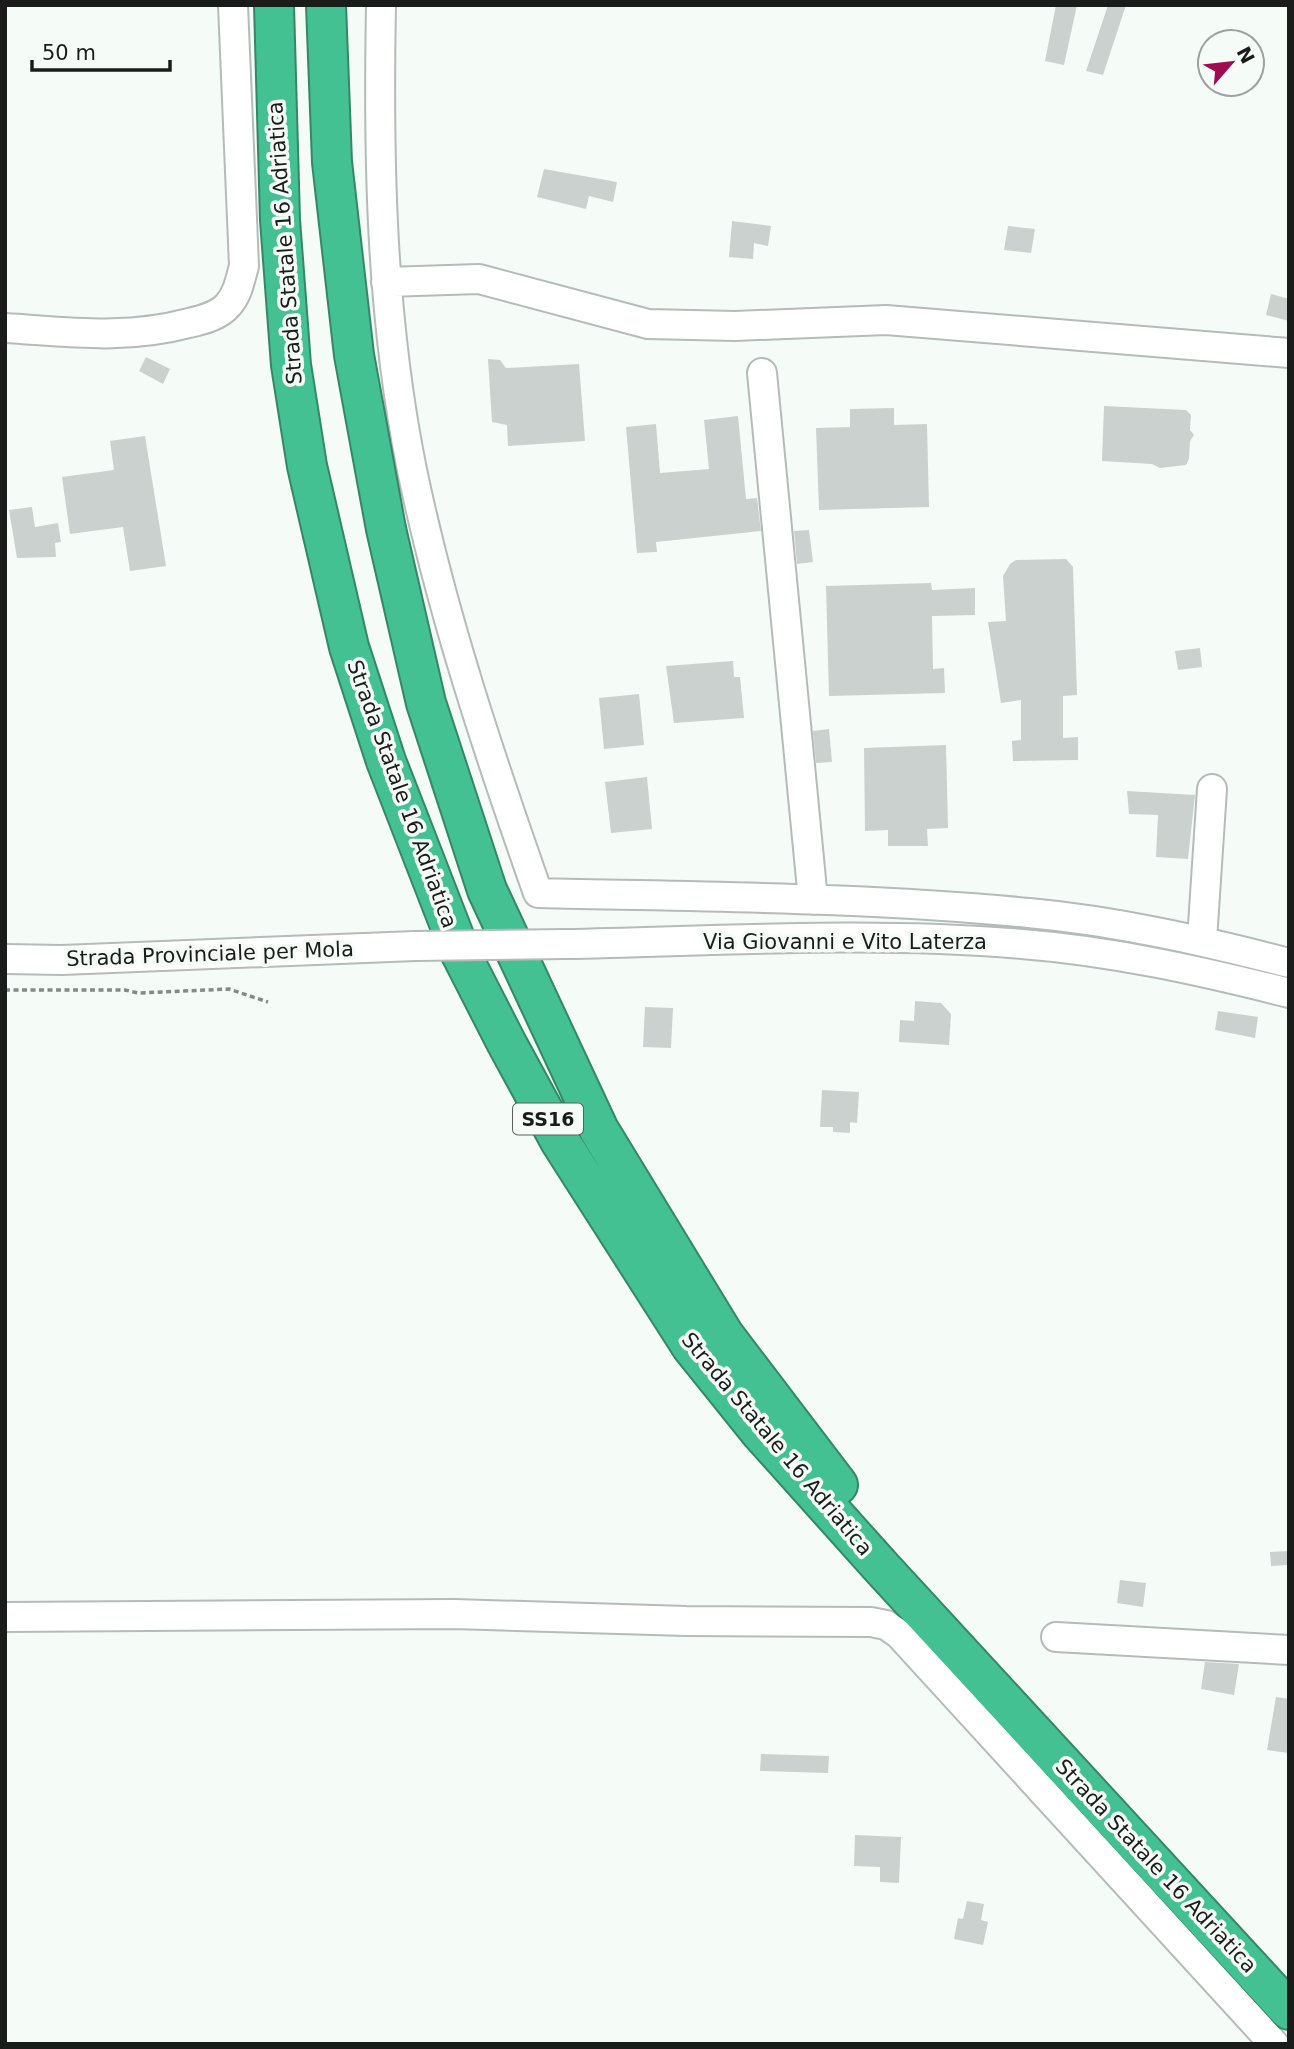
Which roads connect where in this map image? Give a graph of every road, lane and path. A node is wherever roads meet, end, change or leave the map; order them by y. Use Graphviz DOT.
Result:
graph roads {
  1 [pos="233,5"];
  2 [pos="275,5"];
  3 [pos="326,5"];
  4 [pos="381,5"];
  5 [pos="386,282"];
  6 [pos="5,328"];
  7 [pos="1289,353"];
  8 [pos="762,373"];
  9 [pos="1212,789"];
  10 [pos="813,900"];
  11 [pos="1202,940"];
  12 [pos="415,946"];
  13 [pos="5,959"];
  14 [pos="1289,963"];
  15 [pos="5,990"];
  16 [pos="1289,993"];
  17 [pos="268,1002"];
  18 [pos="5,1617"];
  19 [pos="1056,1637"];
  20 [pos="1289,1650"];
  21 [pos="1289,1978"];
  22 [pos="1289,2010"];
  23 [pos="1275,2044"];
  1 -- 6 [label="street"];
  2 -- 22 [label="highway, Strada Statale 16 Adriatica / SS16"];
  3 -- 21 [label="highway, Strada Statale 16 Adriatica / SS16"];
  4 -- 5 [label="street"];
  5 -- 7 [label="street"];
  5 -- 10 [label="street"];
  8 -- 10 [label="street"];
  9 -- 11 [label="street"];
  10 -- 11 [label="street"];
  11 -- 14 [label="street"];
  12 -- 13 [label="street, Strada Provinciale per Mola"];
  12 -- 16 [label="street, Via Giovanni e Vito Laterza, bridge"];
  15 -- 17 [label="path"];
  18 -- 23 [label="street"];
  19 -- 20 [label="street"];
}
